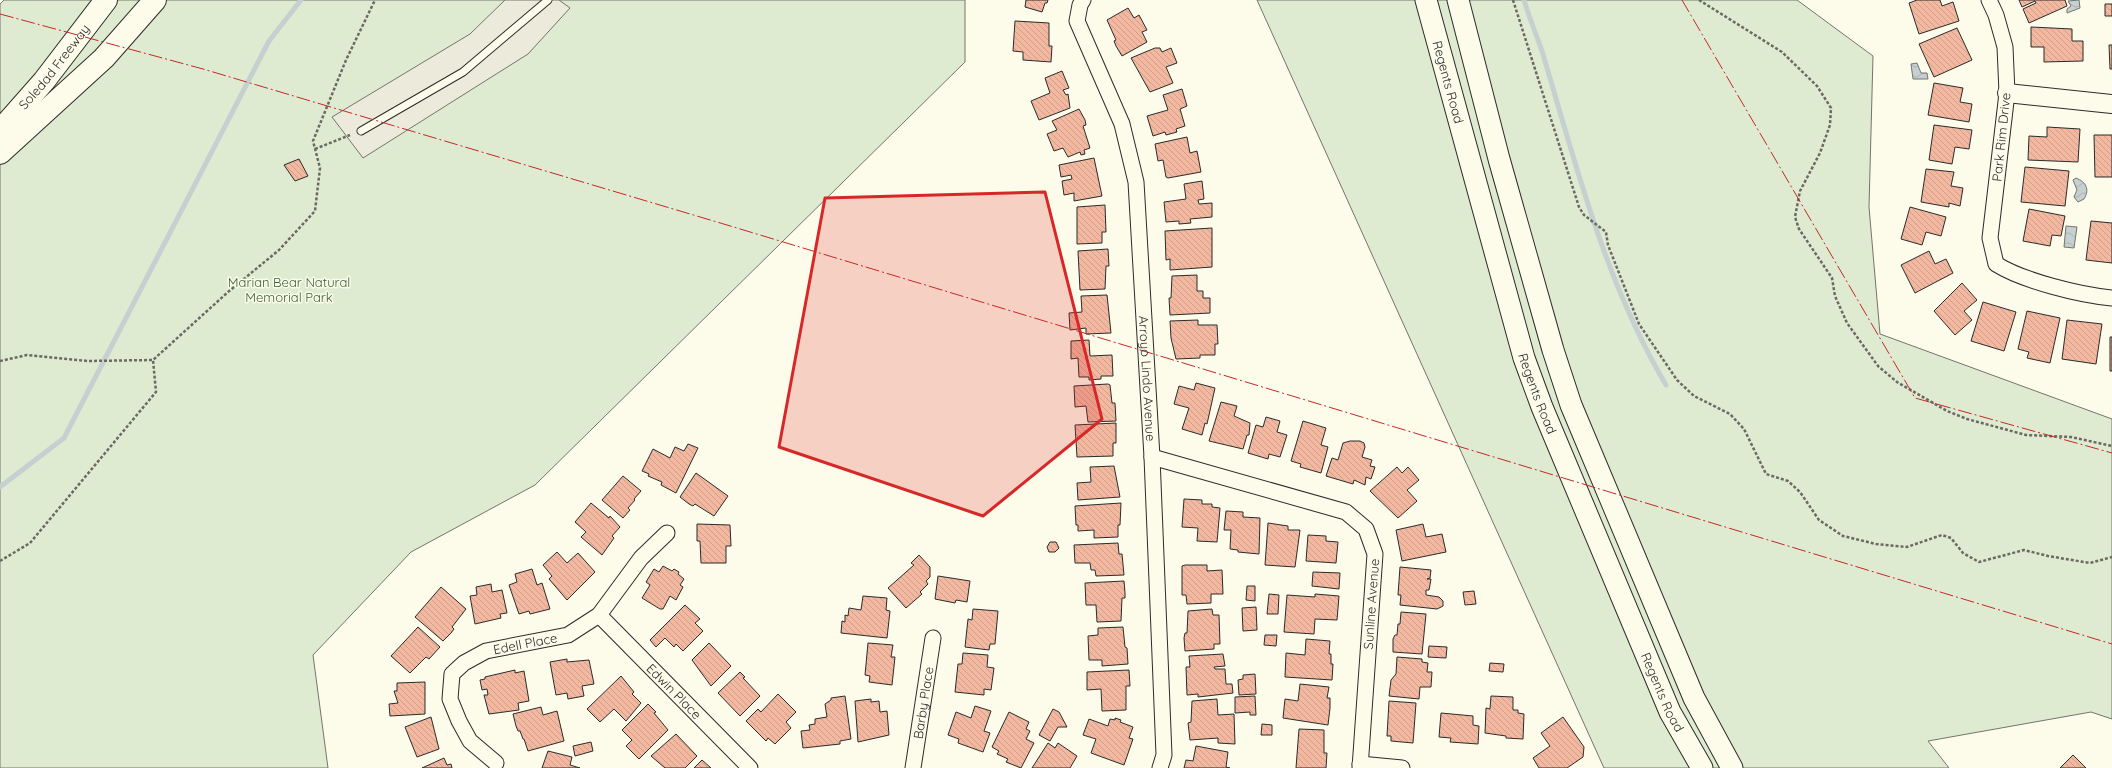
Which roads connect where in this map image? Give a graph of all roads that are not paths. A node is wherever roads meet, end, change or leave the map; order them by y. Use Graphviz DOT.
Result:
graph roads {
  1 [pos="106,0"];
  2 [pos="155,0"];
  3 [pos="548,0"];
  4 [pos="1083,0"];
  5 [pos="1426,0"];
  6 [pos="1458,0"];
  7 [pos="1989,0"];
  8 [pos="2007,93"];
  9 [pos="2112,104"];
  10 [pos="0,131"];
  11 [pos="361,131"];
  12 [pos="0,153"];
  13 [pos="2112,298"];
  14 [pos="1152,457"];
  15 [pos="667,533"];
  16 [pos="598,615"];
  17 [pos="933,638"];
  18 [pos="496,763"];
  19 [pos="1360,766"];
  20 [pos="750,768"];
  21 [pos="913,768"];
  22 [pos="1160,768"];
  23 [pos="1402,768"];
  24 [pos="1702,768"];
  25 [pos="1732,768"];
  1 -- 10 [label="highway, Soledad Freeway"];
  2 -- 12 [label="highway"];
  3 -- 11 [label="lane"];
  4 -- 14 [label="street, Arroyo Lindo Avenue"];
  5 -- 24 [label="main road, Regents Road"];
  6 -- 25 [label="main road, Regents Road"];
  7 -- 8 [label="street, Park Rim Drive"];
  8 -- 9 [label="street"];
  8 -- 13 [label="street, Park Rim Drive"];
  14 -- 19 [label="street, Sunline Avenue"];
  14 -- 22 [label="street, Arroyo Lindo Avenue"];
  15 -- 16 [label="street, Edell Place"];
  16 -- 18 [label="street, Edell Place"];
  16 -- 20 [label="street, Edwin Place"];
  17 -- 21 [label="street, Barby Place"];
  19 -- 23 [label="street"];
}
